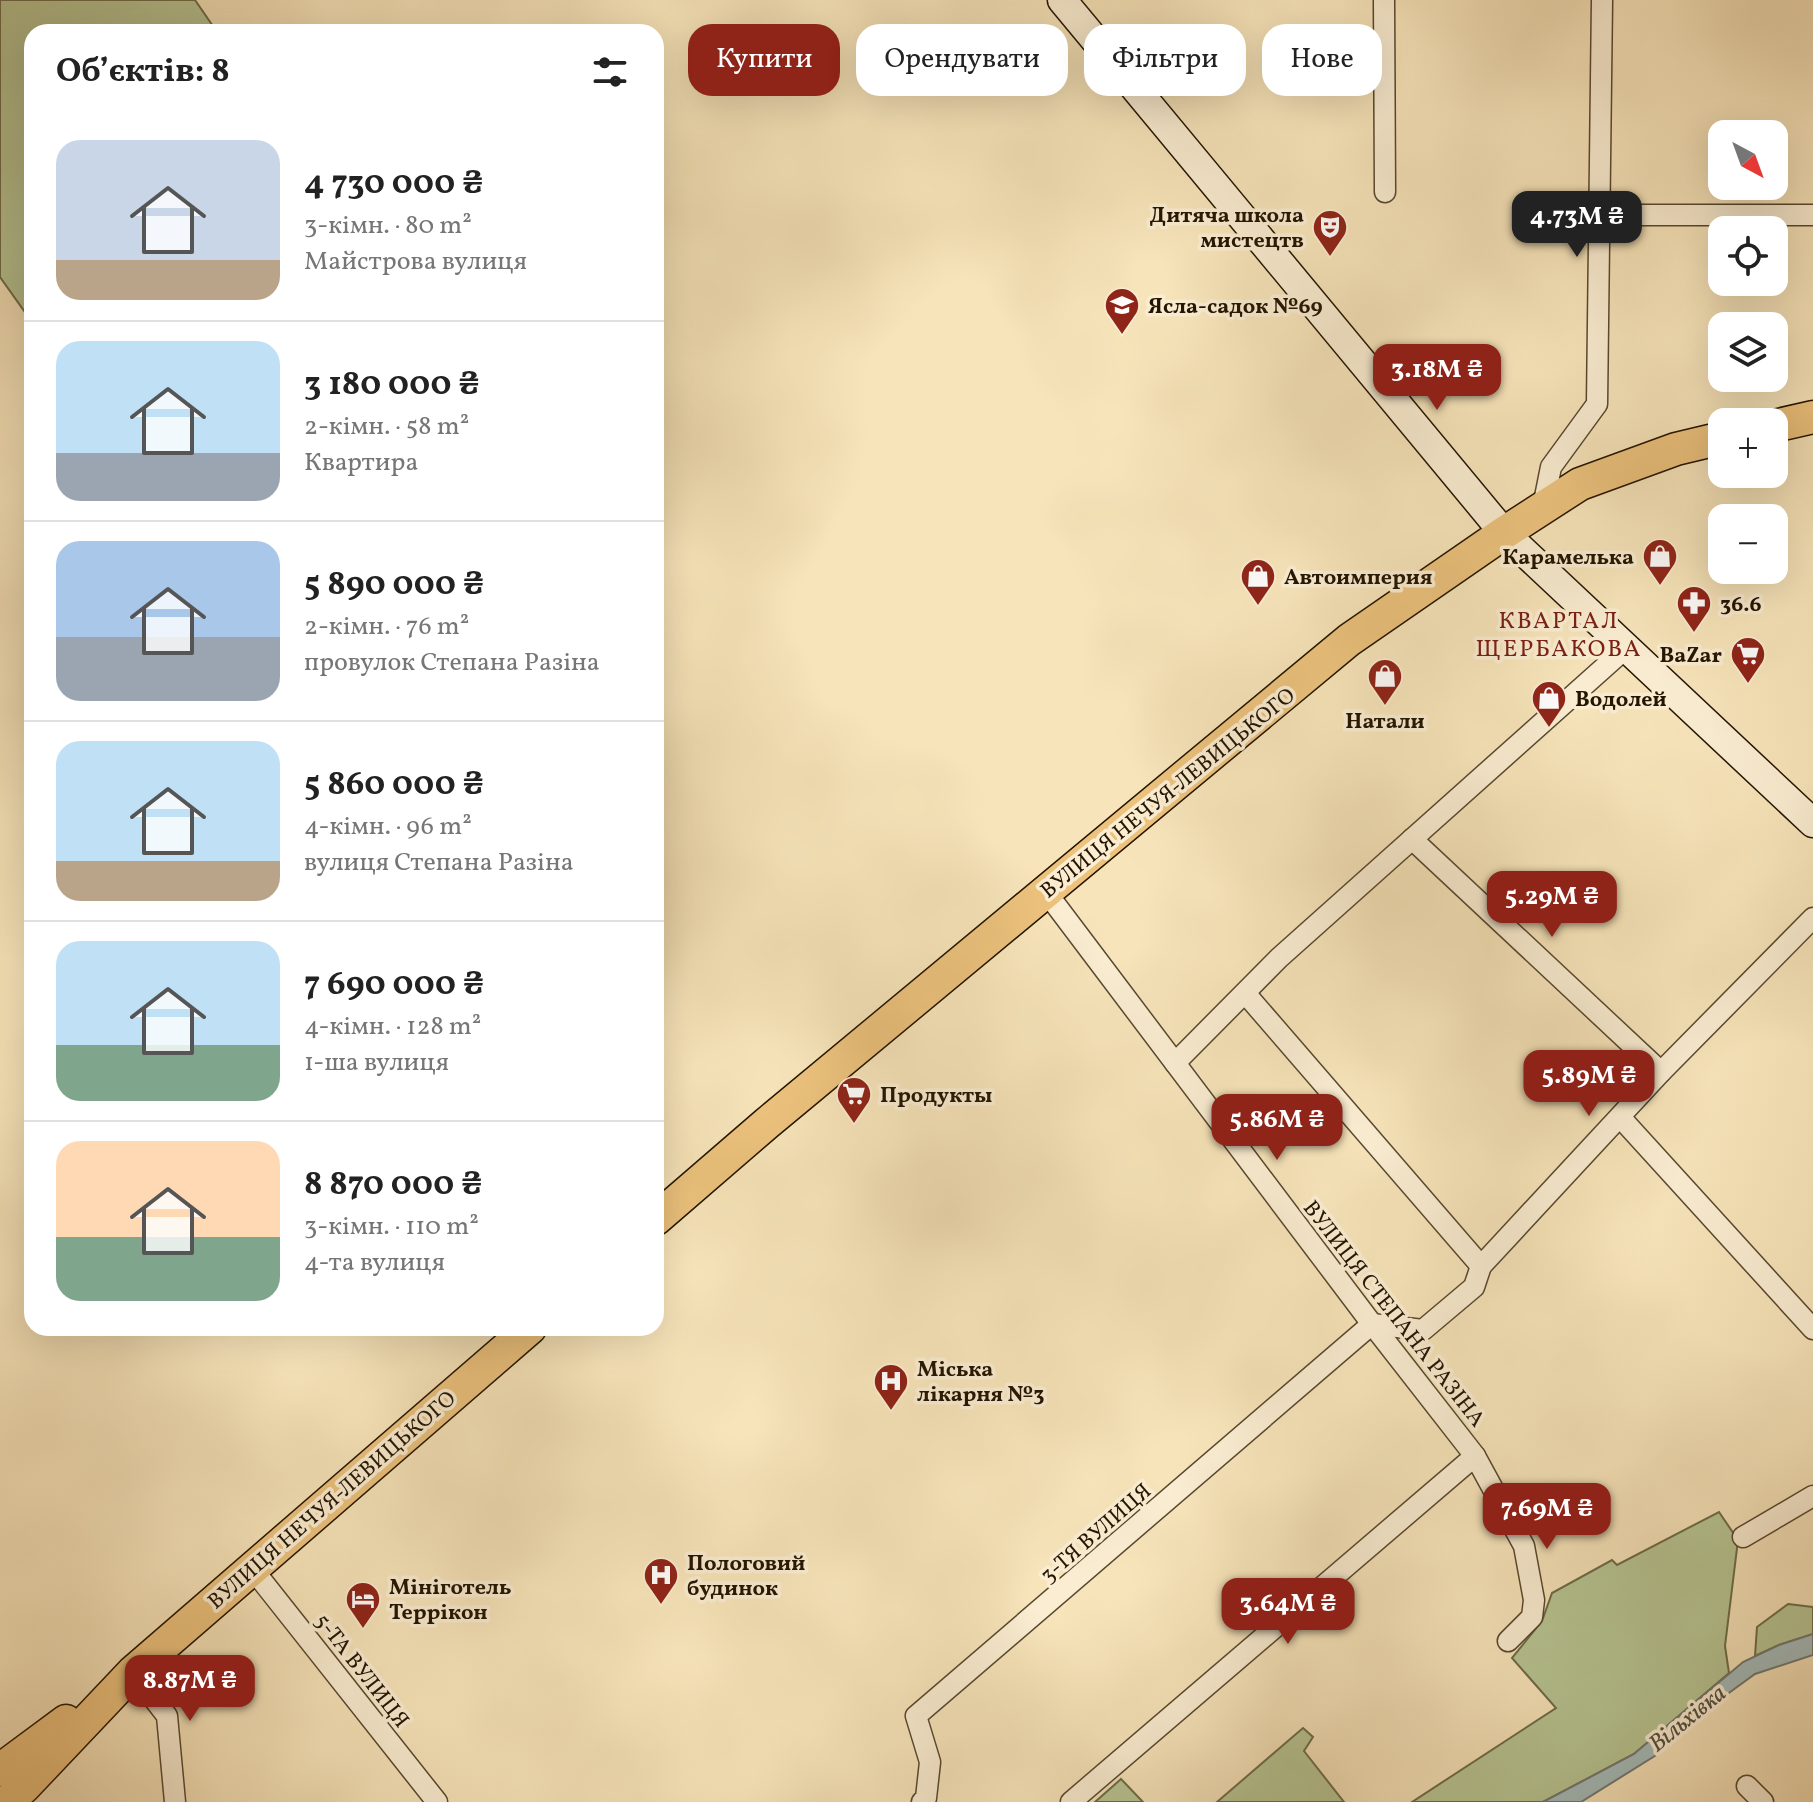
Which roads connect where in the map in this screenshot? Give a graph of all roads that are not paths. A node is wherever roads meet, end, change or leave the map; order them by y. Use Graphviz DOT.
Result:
graph roads {
  1 [pos="1062,0"];
  2 [pos="1384,0"];
  3 [pos="1602,0"];
  4 [pos="1385,192"];
  5 [pos="1600,215"];
  6 [pos="1813,215"];
  7 [pos="1813,417"];
  8 [pos="1788,423"];
  9 [pos="1708,441"];
  10 [pos="1543,507"];
  11 [pos="1504,533"];
  12 [pos="1626,648"];
  13 [pos="1813,823"];
  14 [pos="1412,839"];
  15 [pos="1046,892"];
  16 [pos="1813,918"];
  17 [pos="1245,993"];
  18 [pos="1175,1063"];
  19 [pos="1661,1072"];
  20 [pos="1620,1117"];
  21 [pos="664,1212"];
  22 [pos="1481,1266"];
  23 [pos="1372,1324"];
  24 [pos="1813,1329"];
  25 [pos="521,1336"];
  26 [pos="1475,1456"];
  27 [pos="1813,1496"];
  28 [pos="1743,1537"];
  29 [pos="251,1567"];
  30 [pos="1508,1641"];
  31 [pos="133,1672"];
  32 [pos="9,1782"];
  33 [pos="1747,1786"];
  34 [pos="175,1802"];
  35 [pos="437,1802"];
  36 [pos="922,1802"];
  37 [pos="1071,1802"];
  38 [pos="1763,1802"];
  1 -- 11 [label="street"];
  2 -- 4 [label="street"];
  3 -- 5 [label="street"];
  5 -- 6 [label="street"];
  5 -- 10 [label="street"];
  7 -- 8 [label="main road"];
  9 -- 10 [label="main road, ВУЛИЦЯ НЕЧУЯ-ЛЕВИЦЬКОГО"];
  10 -- 11 [label="main road, ВУЛИЦЯ НЕЧУЯ-ЛЕВИЦЬКОГО"];
  11 -- 12 [label="street"];
  11 -- 15 [label="main road, ВУЛИЦЯ НЕЧУЯ-ЛЕВИЦЬКОГО"];
  12 -- 13 [label="street"];
  12 -- 14 [label="street"];
  14 -- 17 [label="street"];
  14 -- 19 [label="street"];
  15 -- 18 [label="street, ВУЛИЦЯ СТЕПАНА РАЗІНА"];
  15 -- 21 [label="main road, ВУЛИЦЯ НЕЧУЯ-ЛЕВИЦЬКОГО"];
  16 -- 19 [label="street"];
  17 -- 18 [label="street"];
  17 -- 22 [label="street"];
  18 -- 23 [label="street, ВУЛИЦЯ СТЕПАНА РАЗІНА"];
  19 -- 20 [label="street"];
  20 -- 22 [label="street"];
  20 -- 24 [label="street"];
  22 -- 23 [label="street"];
  23 -- 26 [label="street, ВУЛИЦЯ СТЕПАНА РАЗІНА"];
  23 -- 36 [label="street, 3-ТЯ ВУЛИЦЯ"];
  25 -- 29 [label="main road, ВУЛИЦЯ НЕЧУЯ-ЛЕВИЦЬКОГО"];
  26 -- 30 [label="street, ВУЛИЦЯ СТЕПАНА РАЗІНА"];
  26 -- 37 [label="street"];
  27 -- 28 [label="street"];
  29 -- 31 [label="main road, ВУЛИЦЯ НЕЧУЯ-ЛЕВИЦЬКОГО"];
  29 -- 35 [label="street, 5-ТА ВУЛИЦЯ"];
  31 -- 32 [label="main road, ВУЛИЦЯ НЕЧУЯ-ЛЕВИЦЬКОГО"];
  31 -- 34 [label="street"];
  33 -- 38 [label="street"];
}
